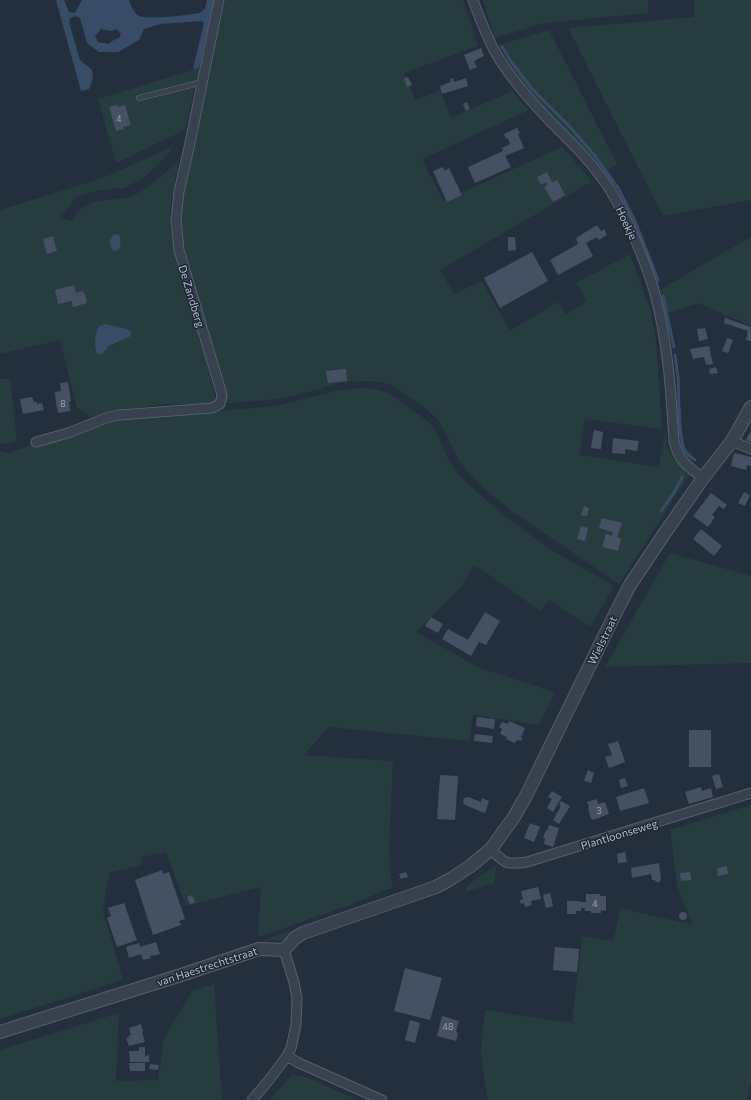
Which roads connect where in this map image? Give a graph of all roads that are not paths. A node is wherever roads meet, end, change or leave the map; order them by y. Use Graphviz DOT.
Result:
graph roads {
  1 [pos="219,0"];
  2 [pos="474,0"];
  3 [pos="202,82"];
  4 [pos="139,98"];
  5 [pos="751,407"];
  6 [pos="732,441"];
  7 [pos="36,442"];
  8 [pos="751,450"];
  9 [pos="703,478"];
  10 [pos="751,793"];
  11 [pos="490,849"];
  12 [pos="284,950"];
  13 [pos="0,1032"];
  14 [pos="287,1056"];
  15 [pos="252,1100"];
  16 [pos="382,1100"];
  1 -- 3 [label="street, De Zandberg"];
  2 -- 9 [label="street, Hoekje"];
  3 -- 4 [label="lane"];
  3 -- 7 [label="street, De Zandberg"];
  5 -- 6 [label="street, Wielstraat"];
  6 -- 8 [label="street"];
  6 -- 9 [label="street, Wielstraat"];
  9 -- 11 [label="street, Wielstraat"];
  10 -- 11 [label="street, Plantloonseweg"];
  11 -- 12 [label="street"];
  12 -- 13 [label="street, van Haestrechtstraat"];
  12 -- 14 [label="street"];
  14 -- 15 [label="street"];
  14 -- 16 [label="street"];
}
